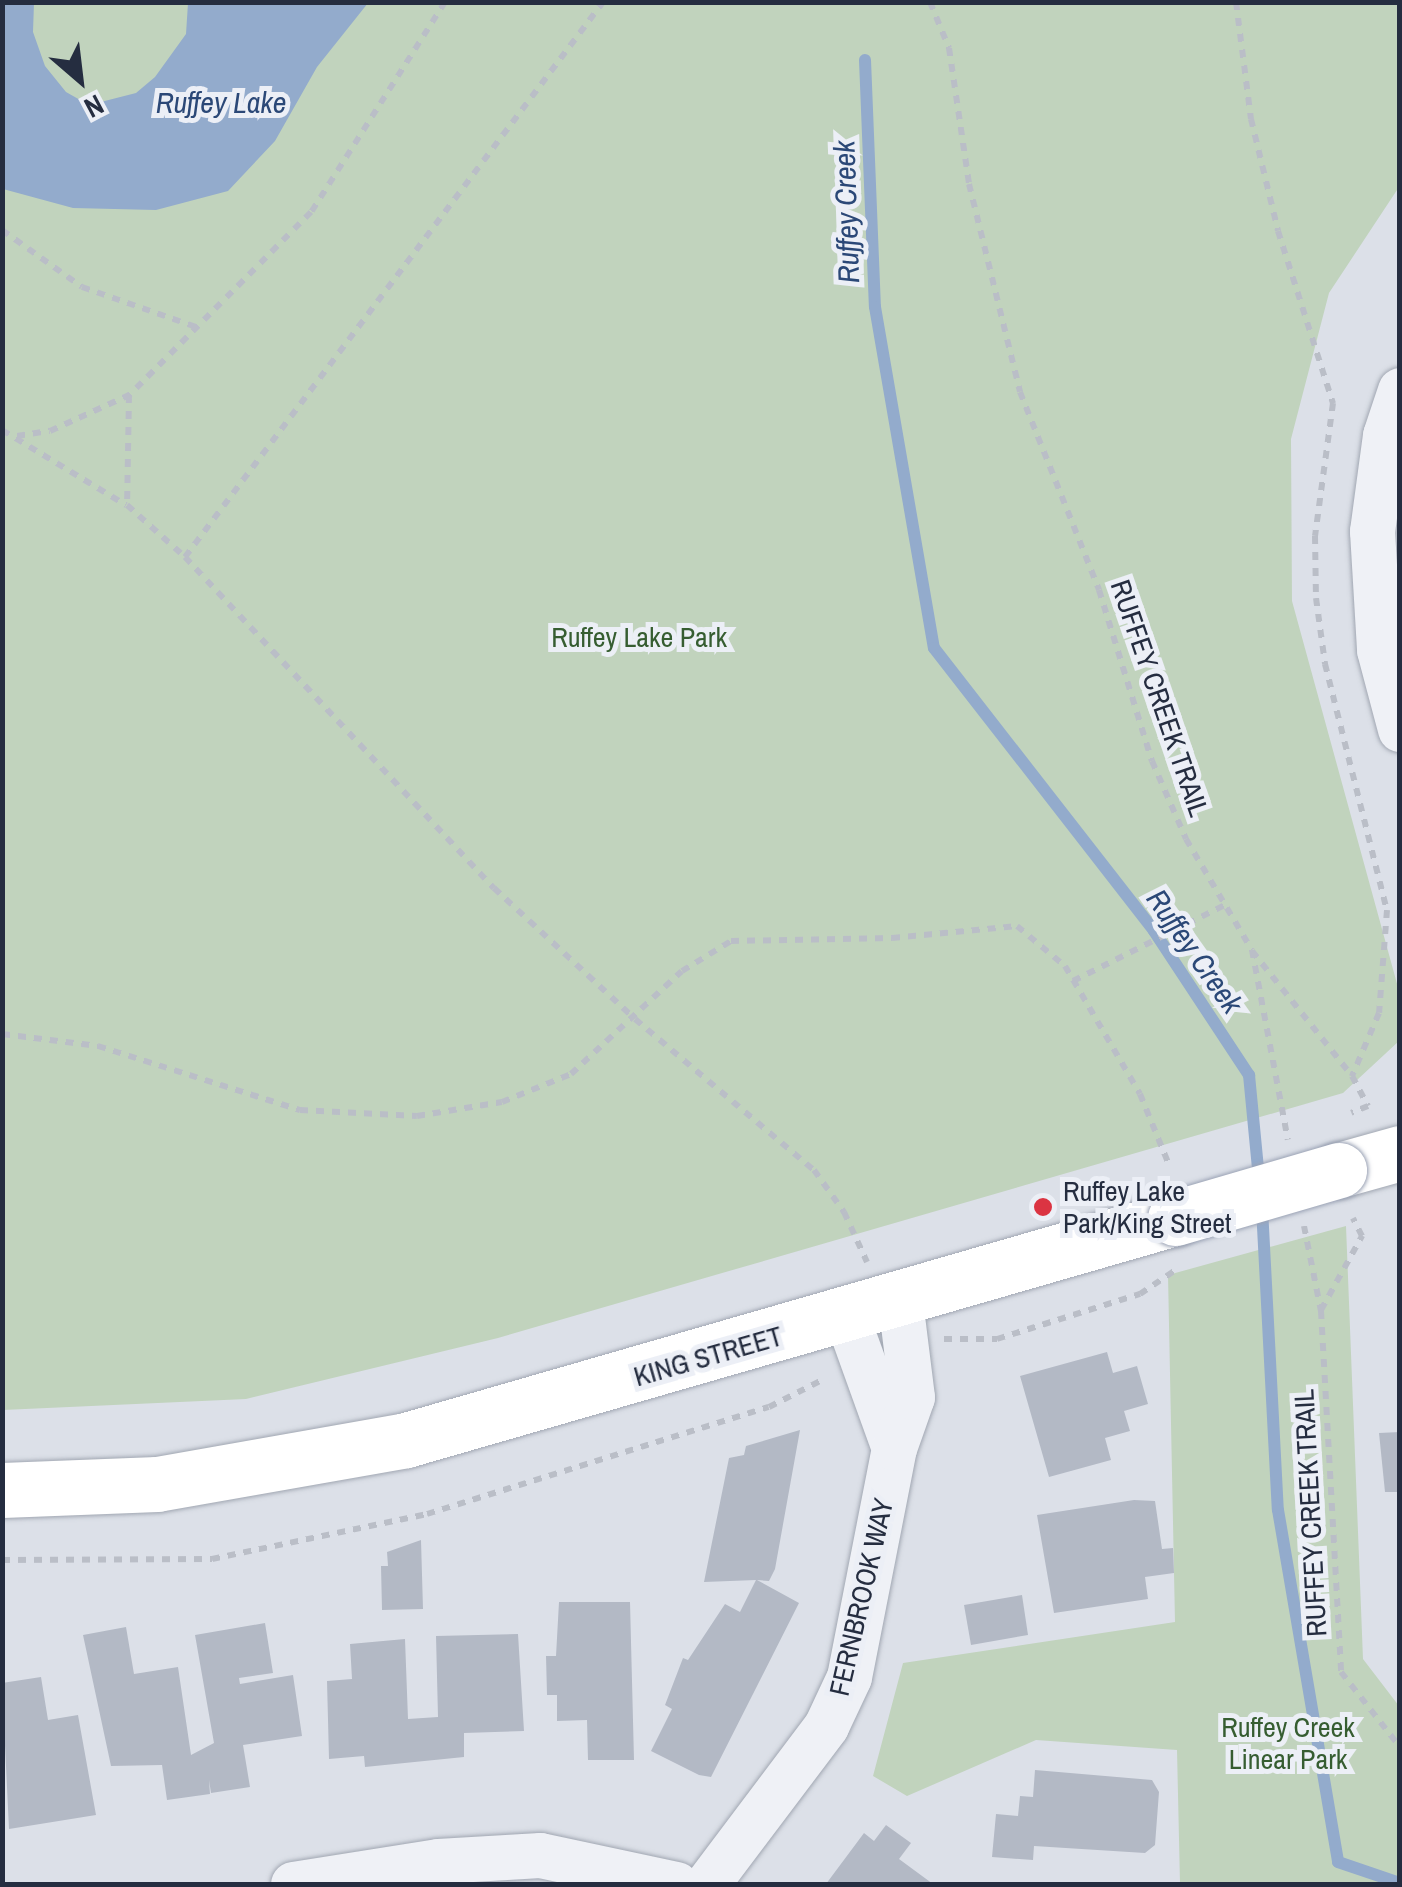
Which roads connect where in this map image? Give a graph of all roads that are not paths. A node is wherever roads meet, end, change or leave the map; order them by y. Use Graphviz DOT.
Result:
graph roads {
  1 [pos="1400,390"];
  2 [pos="1400,729"];
  3 [pos="1400,1153"];
  4 [pos="880,1326"];
  5 [pos="2,1490"];
  6 [pos="293,1884"];
  7 [pos="676,1884"];
  8 [pos="707,1884"];
  1 -- 2 [label="street"];
  3 -- 4 [label="main road, KING STREET, bridge"];
  4 -- 5 [label="main road, KING STREET"];
  4 -- 8 [label="street, FERNBROOK WAY"];
  6 -- 7 [label="street"];
}
